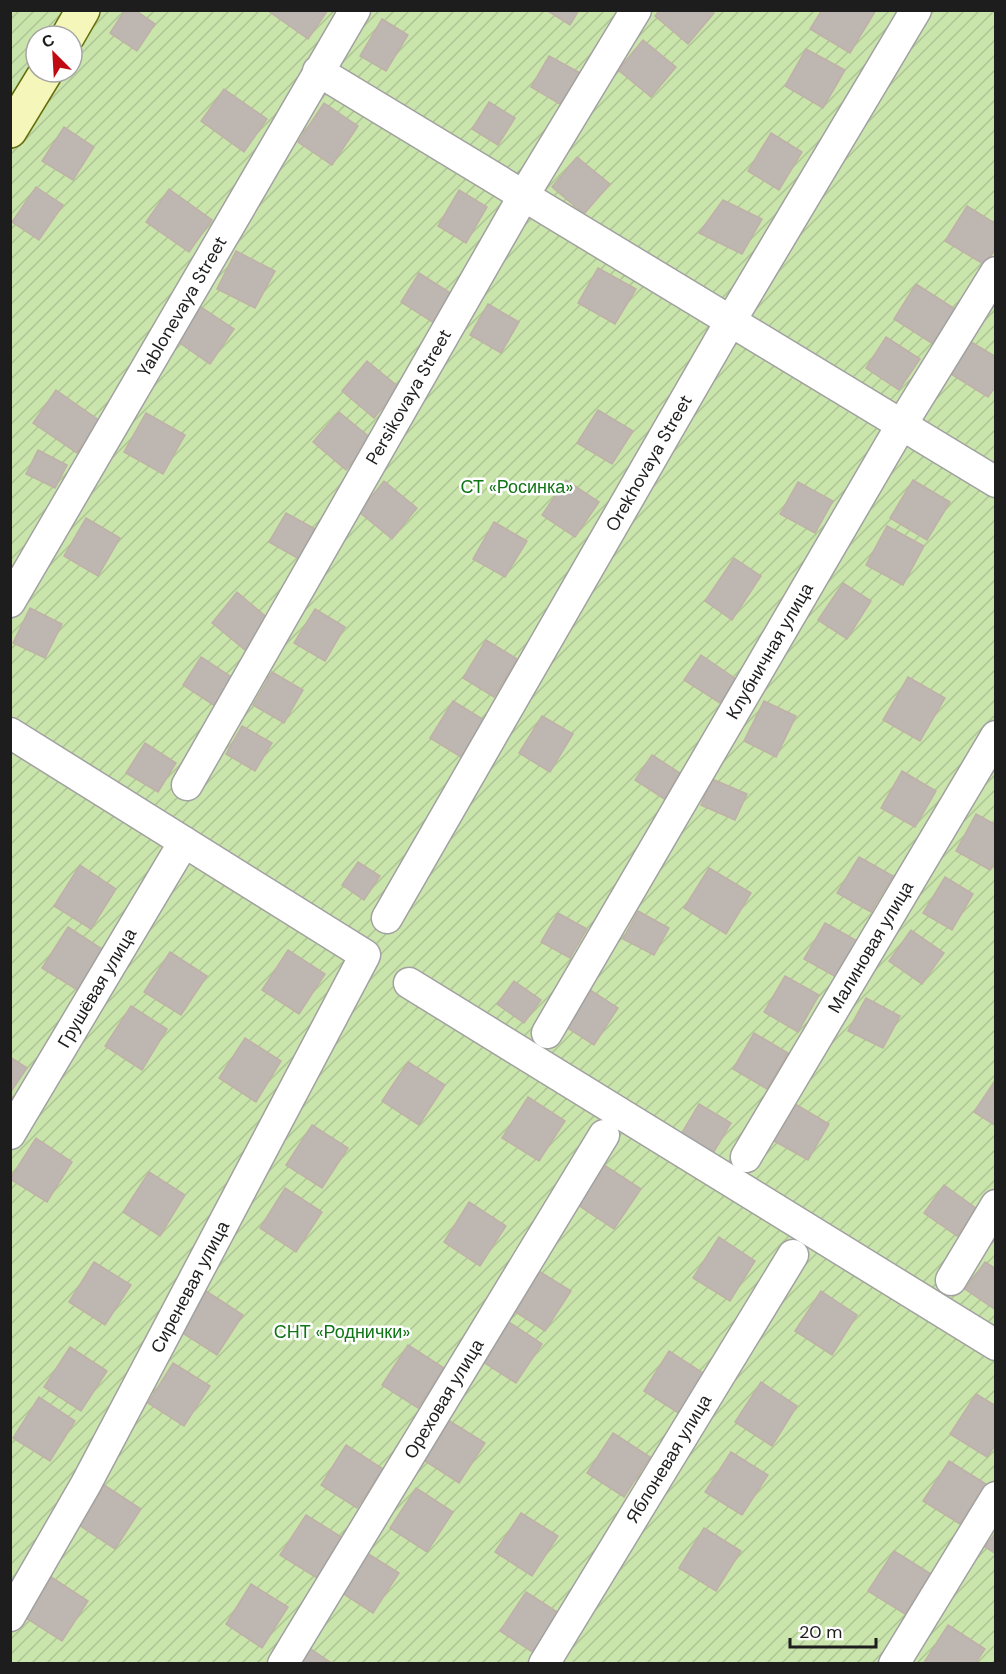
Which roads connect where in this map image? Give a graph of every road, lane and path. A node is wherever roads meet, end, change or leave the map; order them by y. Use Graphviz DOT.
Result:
graph roads {
  1 [pos="84,10"];
  2 [pos="355,10"];
  3 [pos="636,10"];
  4 [pos="916,10"];
  5 [pos="75,24"];
  6 [pos="318,71"];
  7 [pos="39,84"];
  8 [pos="10,131"];
  9 [pos="524,195"];
  10 [pos="996,272"];
  11 [pos="730,322"];
  12 [pos="902,424"];
  13 [pos="996,482"];
  14 [pos="10,602"];
  15 [pos="10,733"];
  16 [pos="996,736"];
  17 [pos="187,785"];
  18 [pos="184,842"];
  19 [pos="387,918"];
  20 [pos="410,983"];
  21 [pos="547,1033"];
  22 [pos="10,1134"];
  23 [pos="604,1135"];
  24 [pos="746,1157"];
  25 [pos="996,1205"];
  26 [pos="793,1255"];
  27 [pos="951,1280"];
  28 [pos="996,1345"];
  29 [pos="996,1497"];
  30 [pos="10,1616"];
  31 [pos="284,1664"];
  32 [pos="544,1664"];
  33 [pos="894,1664"];
  1 -- 5 [label="street"];
  2 -- 6 [label="street, Yablonevaya Street"];
  3 -- 9 [label="street, Persikovaya Street"];
  4 -- 11 [label="street, Orekhovaya Street"];
  6 -- 9 [label="street"];
  6 -- 14 [label="street, Yablonevaya Street"];
  7 -- 8 [label="street"];
  9 -- 11 [label="street"];
  9 -- 17 [label="street, Persikovaya Street"];
  10 -- 12 [label="street, Клубничная улица"];
  11 -- 12 [label="street"];
  11 -- 19 [label="street, Orekhovaya Street"];
  12 -- 13 [label="street"];
  12 -- 21 [label="street, Клубничная улица"];
  15 -- 18 [label="street"];
  16 -- 24 [label="street, Малиновая улица"];
  18 -- 22 [label="street, Грушёвая улица"];
  18 -- 30 [label="street, Сиреневая улица"];
  20 -- 28 [label="street"];
  23 -- 31 [label="street, Ореховая улица"];
  25 -- 27 [label="street"];
  26 -- 32 [label="street, Яблоневая улица"];
  29 -- 33 [label="street"];
}
